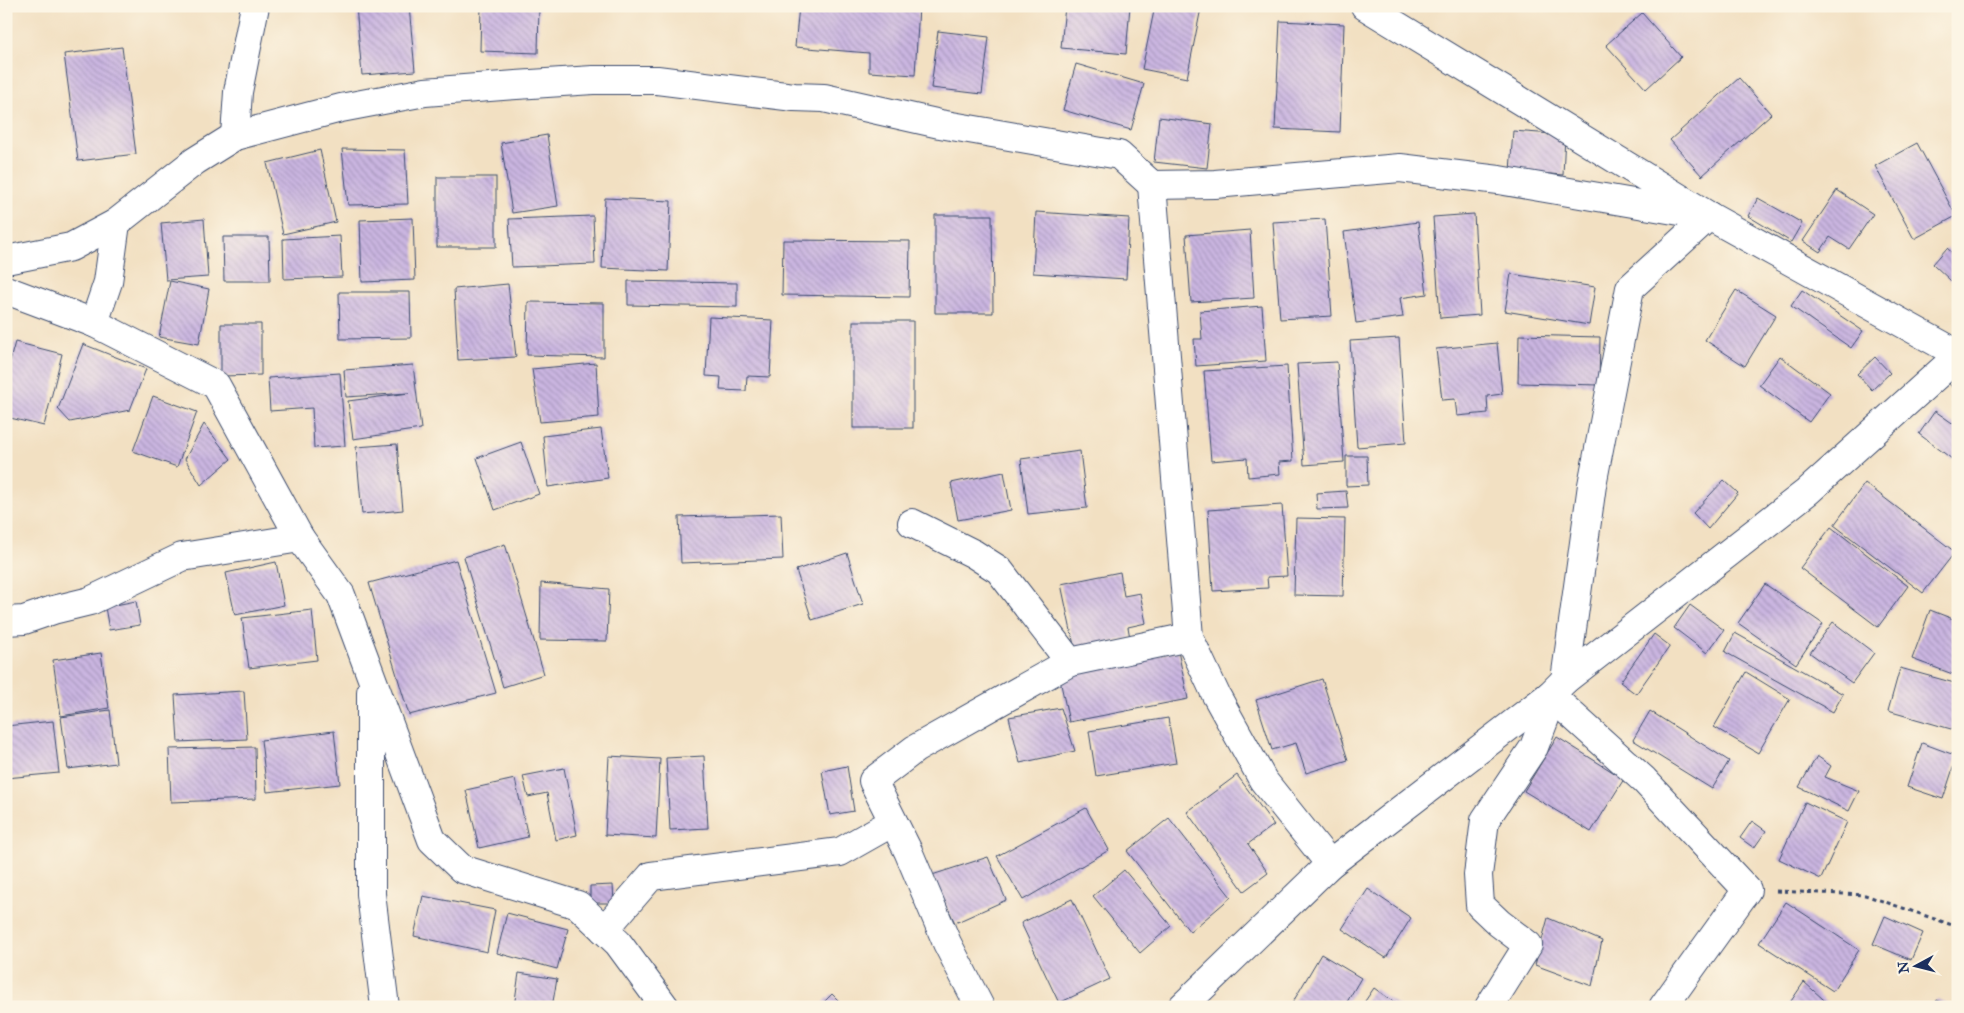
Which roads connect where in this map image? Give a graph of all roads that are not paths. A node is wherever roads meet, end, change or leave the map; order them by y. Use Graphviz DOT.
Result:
graph roads {
  1 [pos="255,6"];
  2 [pos="1365,6"];
  3 [pos="235,136"];
  4 [pos="1152,185"];
  5 [pos="1709,216"];
  6 [pos="116,222"];
  7 [pos="6,260"];
  8 [pos="6,290"];
  9 [pos="94,323"];
  10 [pos="1958,355"];
  11 [pos="912,523"];
  12 [pos="300,538"];
  13 [pos="6,621"];
  14 [pos="1188,637"];
  15 [pos="1070,662"];
  16 [pos="371,673"];
  17 [pos="1557,688"];
  18 [pos="893,822"];
  19 [pos="1330,864"];
  20 [pos="604,930"];
  21 [pos="385,1007"];
  22 [pos="665,1007"];
  23 [pos="980,1007"];
  24 [pos="1182,1007"];
  25 [pos="1489,1007"];
  26 [pos="1662,1007"];
  1 -- 3 [label="street"];
  2 -- 5 [label="street"];
  3 -- 4 [label="street"];
  3 -- 6 [label="street"];
  4 -- 5 [label="street"];
  4 -- 14 [label="street"];
  5 -- 10 [label="street"];
  5 -- 17 [label="street"];
  6 -- 7 [label="street"];
  6 -- 9 [label="street"];
  8 -- 9 [label="street"];
  9 -- 12 [label="street"];
  10 -- 17 [label="street"];
  11 -- 15 [label="street"];
  12 -- 13 [label="street"];
  12 -- 16 [label="street"];
  14 -- 15 [label="street"];
  14 -- 19 [label="street"];
  15 -- 18 [label="street"];
  16 -- 20 [label="street"];
  16 -- 21 [label="street"];
  17 -- 19 [label="street"];
  17 -- 25 [label="street"];
  17 -- 26 [label="street"];
  18 -- 20 [label="street"];
  18 -- 23 [label="street"];
  19 -- 24 [label="street"];
  20 -- 22 [label="street"];
}
